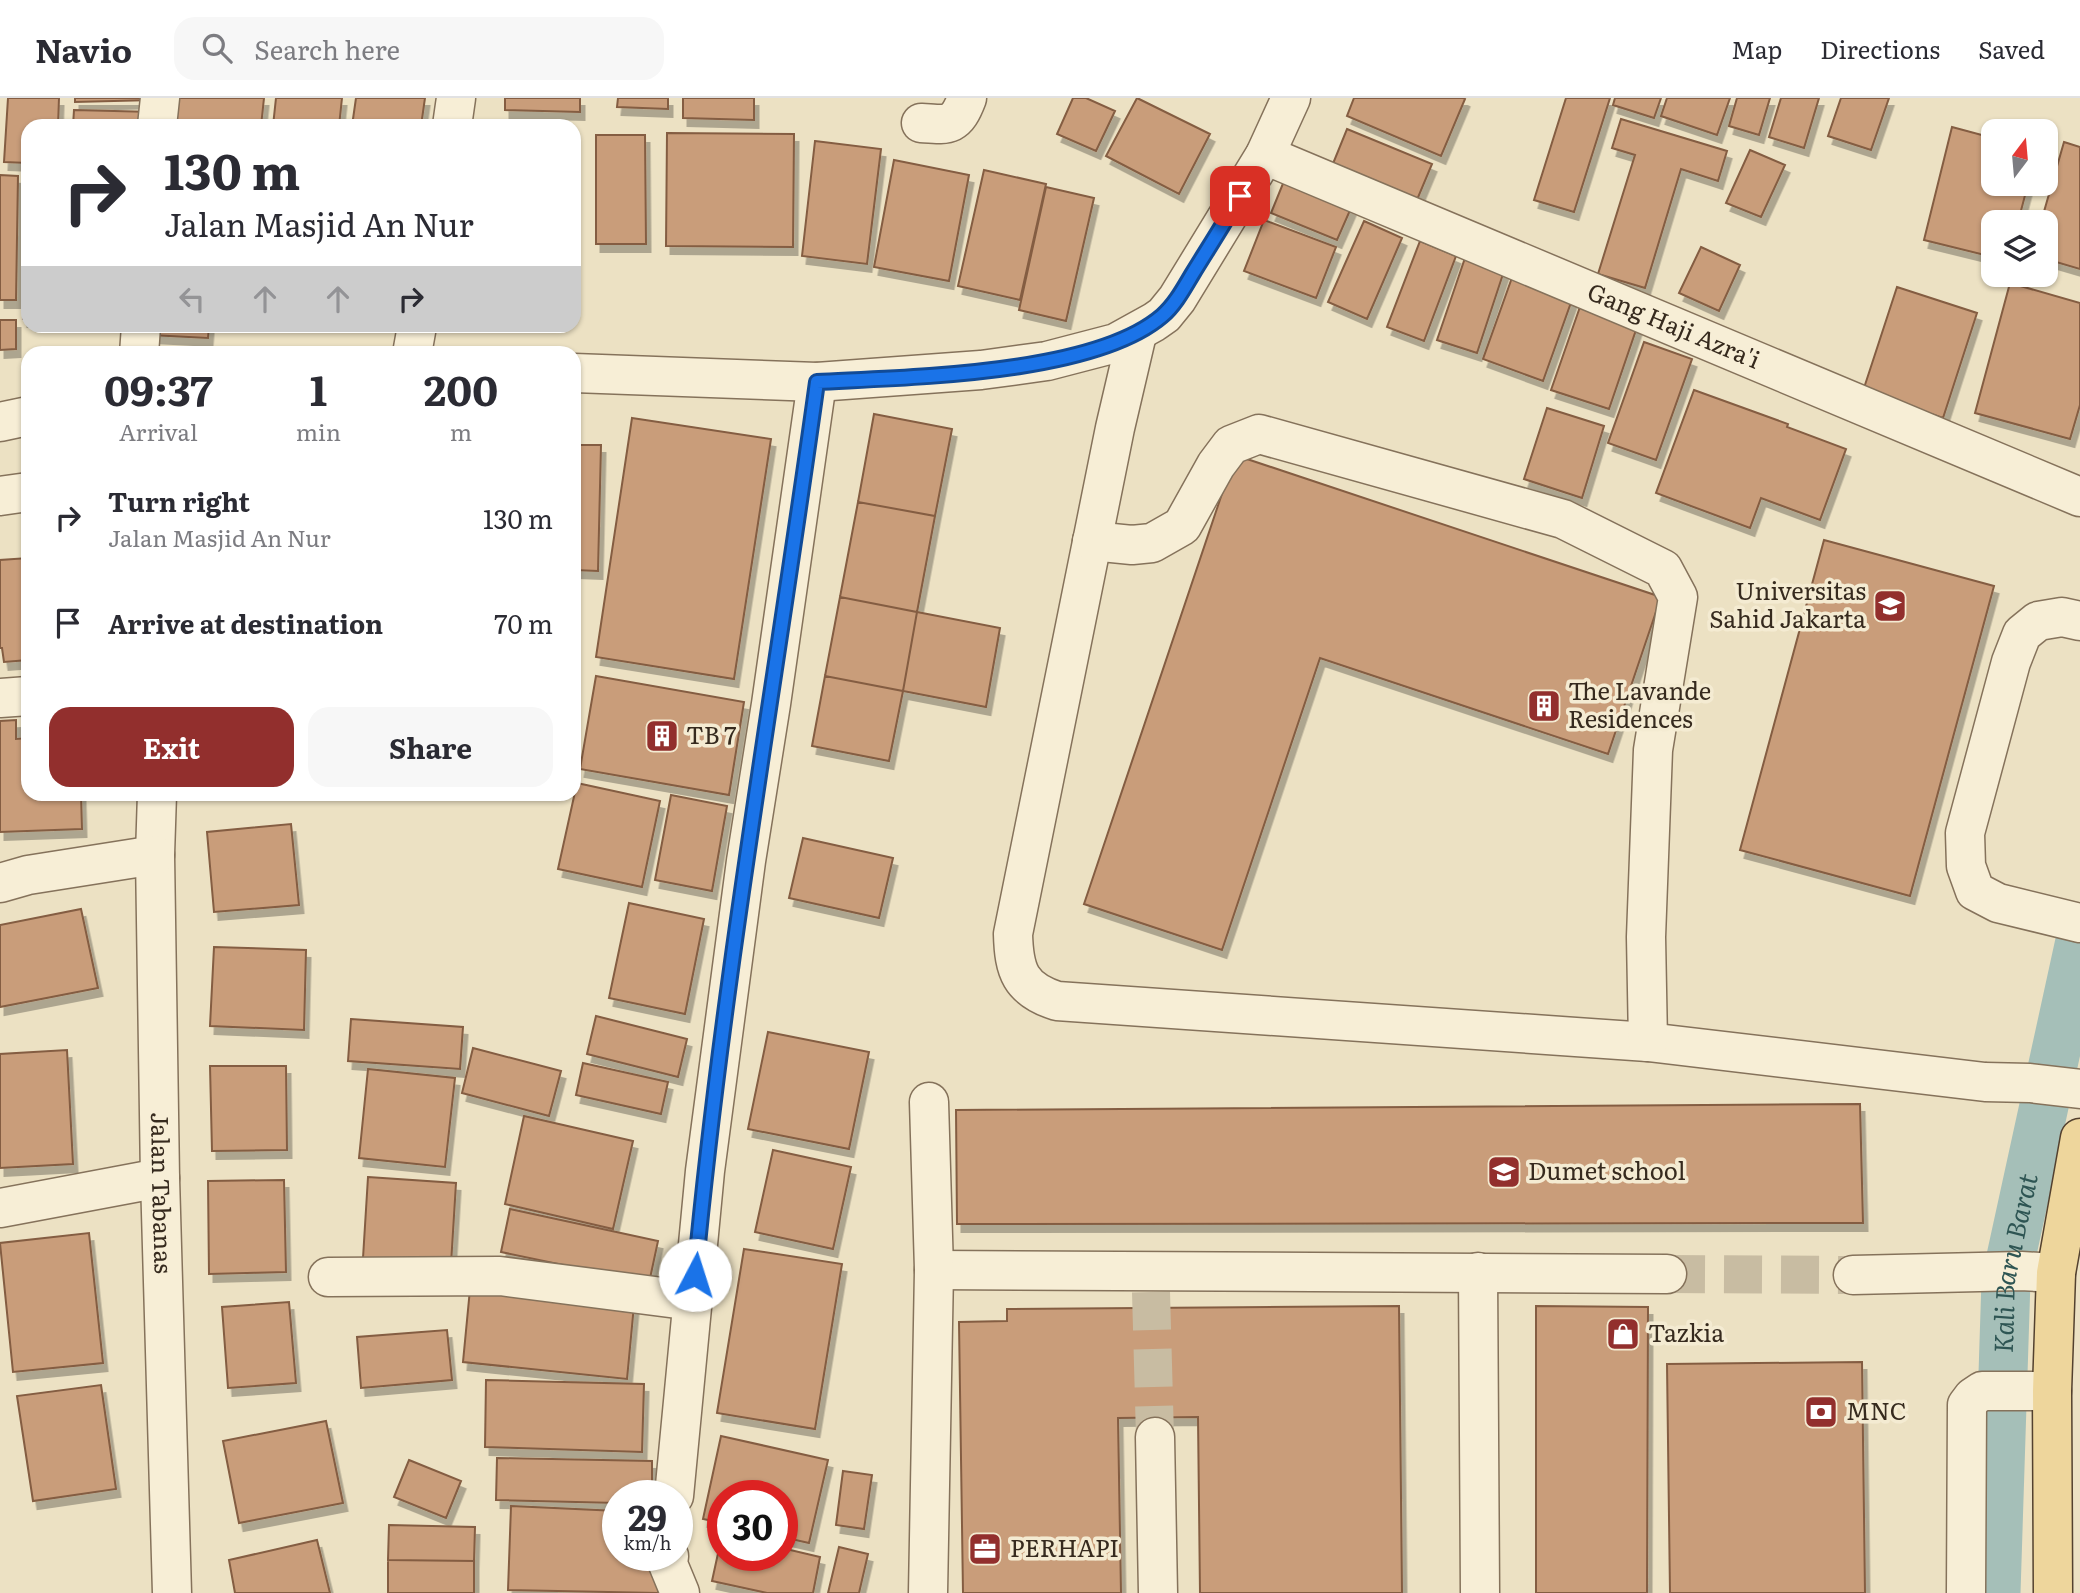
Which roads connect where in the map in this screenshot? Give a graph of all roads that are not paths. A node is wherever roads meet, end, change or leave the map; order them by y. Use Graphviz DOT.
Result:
graph roads {
  1 [pos="160,98"];
  2 [pos="456,98"];
  3 [pos="967,98"];
  4 [pos="1282,101"];
  5 [pos="158,119"];
  6 [pos="453,119"];
  7 [pos="920,123"];
  8 [pos="1265,155"];
  9 [pos="1137,334"];
  10 [pos="581,373"];
  11 [pos="817,382"];
  12 [pos="21,418"];
  13 [pos="0,422"];
  14 [pos="21,493"];
  15 [pos="0,496"];
  16 [pos="2080,497"];
  17 [pos="1092,541"];
  18 [pos="2080,621"];
  19 [pos="21,696"];
  20 [pos="0,698"];
  21 [pos="157,801"];
  22 [pos="155,855"];
  23 [pos="0,883"];
  24 [pos="2080,923"];
  25 [pos="1648,1042"];
  26 [pos="2057,1092"];
  27 [pos="929,1102"];
  28 [pos="2080,1138"];
  29 [pos="160,1178"];
  30 [pos="0,1208"];
  31 [pos="934,1270"];
  32 [pos="1478,1272"];
  33 [pos="2022,1272"];
  34 [pos="1667,1274"];
  35 [pos="1853,1275"];
  36 [pos="328,1277"];
  37 [pos="692,1301"];
  38 [pos="2021,1391"];
  39 [pos="1155,1437"];
  40 [pos="675,1480"];
  41 [pos="670,1571"];
  42 [pos="172,1593"];
  43 [pos="680,1593"];
  44 [pos="928,1593"];
  45 [pos="1157,1593"];
  46 [pos="1480,1593"];
  47 [pos="1966,1593"];
  48 [pos="2053,1593"];
  1 -- 5 [label="street"];
  2 -- 6 [label="street"];
  3 -- 7 [label="street"];
  4 -- 8 [label="street"];
  8 -- 9 [label="street"];
  8 -- 16 [label="street, Gang Haji Azra'i"];
  9 -- 11 [label="street"];
  9 -- 17 [label="street"];
  10 -- 11 [label="street"];
  11 -- 37 [label="street"];
  12 -- 13 [label="street"];
  14 -- 15 [label="street"];
  17 -- 25 [label="street"];
  17 -- 25 [label="street"];
  18 -- 24 [label="street"];
  19 -- 20 [label="street"];
  21 -- 22 [label="street, Jalan Tabanas"];
  22 -- 23 [label="street"];
  22 -- 29 [label="street, Jalan Tabanas"];
  25 -- 26 [label="street"];
  27 -- 31 [label="street"];
  28 -- 33 [label="main road"];
  29 -- 30 [label="street"];
  29 -- 42 [label="street, Jalan Tabanas"];
  31 -- 32 [label="street"];
  31 -- 44 [label="street"];
  32 -- 34 [label="street"];
  32 -- 46 [label="street"];
  33 -- 35 [label="street"];
  33 -- 38 [label="main road"];
  36 -- 37 [label="street"];
  37 -- 40 [label="street"];
  38 -- 47 [label="street"];
  38 -- 48 [label="main road"];
  39 -- 45 [label="street"];
  41 -- 43 [label="street"];
}
